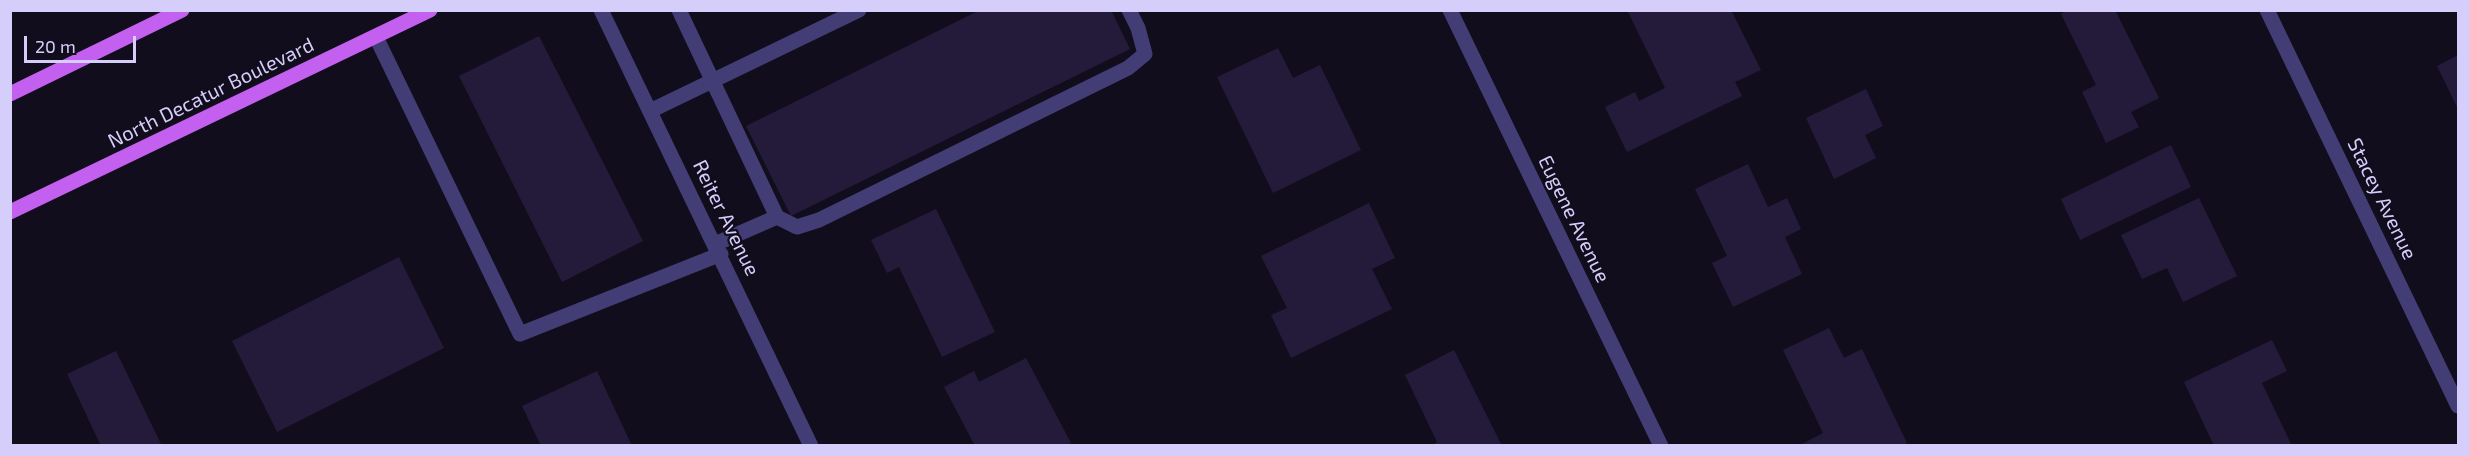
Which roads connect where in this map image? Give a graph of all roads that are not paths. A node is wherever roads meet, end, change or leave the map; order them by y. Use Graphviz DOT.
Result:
graph roads {
  1 [pos="182,10"];
  2 [pos="430,10"];
  3 [pos="601,10"];
  4 [pos="679,10"];
  5 [pos="859,10"];
  6 [pos="1128,10"];
  7 [pos="1450,10"];
  8 [pos="2267,10"];
  9 [pos="376,36"];
  10 [pos="711,83"];
  11 [pos="10,94"];
  12 [pos="650,111"];
  13 [pos="10,212"];
  14 [pos="777,217"];
  15 [pos="718,249"];
  16 [pos="2458,406"];
  17 [pos="812,446"];
  18 [pos="1660,446"];
  1 -- 11 [label="main road"];
  2 -- 9 [label="main road, North Decatur Boulevard"];
  3 -- 12 [label="street, Reiter Avenue"];
  4 -- 10 [label="street"];
  5 -- 10 [label="street"];
  6 -- 14 [label="street"];
  7 -- 18 [label="street, Eugene Avenue"];
  8 -- 16 [label="street, Stacey Avenue"];
  9 -- 13 [label="main road, North Decatur Boulevard"];
  9 -- 15 [label="street"];
  10 -- 12 [label="street"];
  10 -- 14 [label="street"];
  12 -- 15 [label="street, Reiter Avenue"];
  14 -- 15 [label="street"];
  15 -- 17 [label="street, Reiter Avenue"];
}
